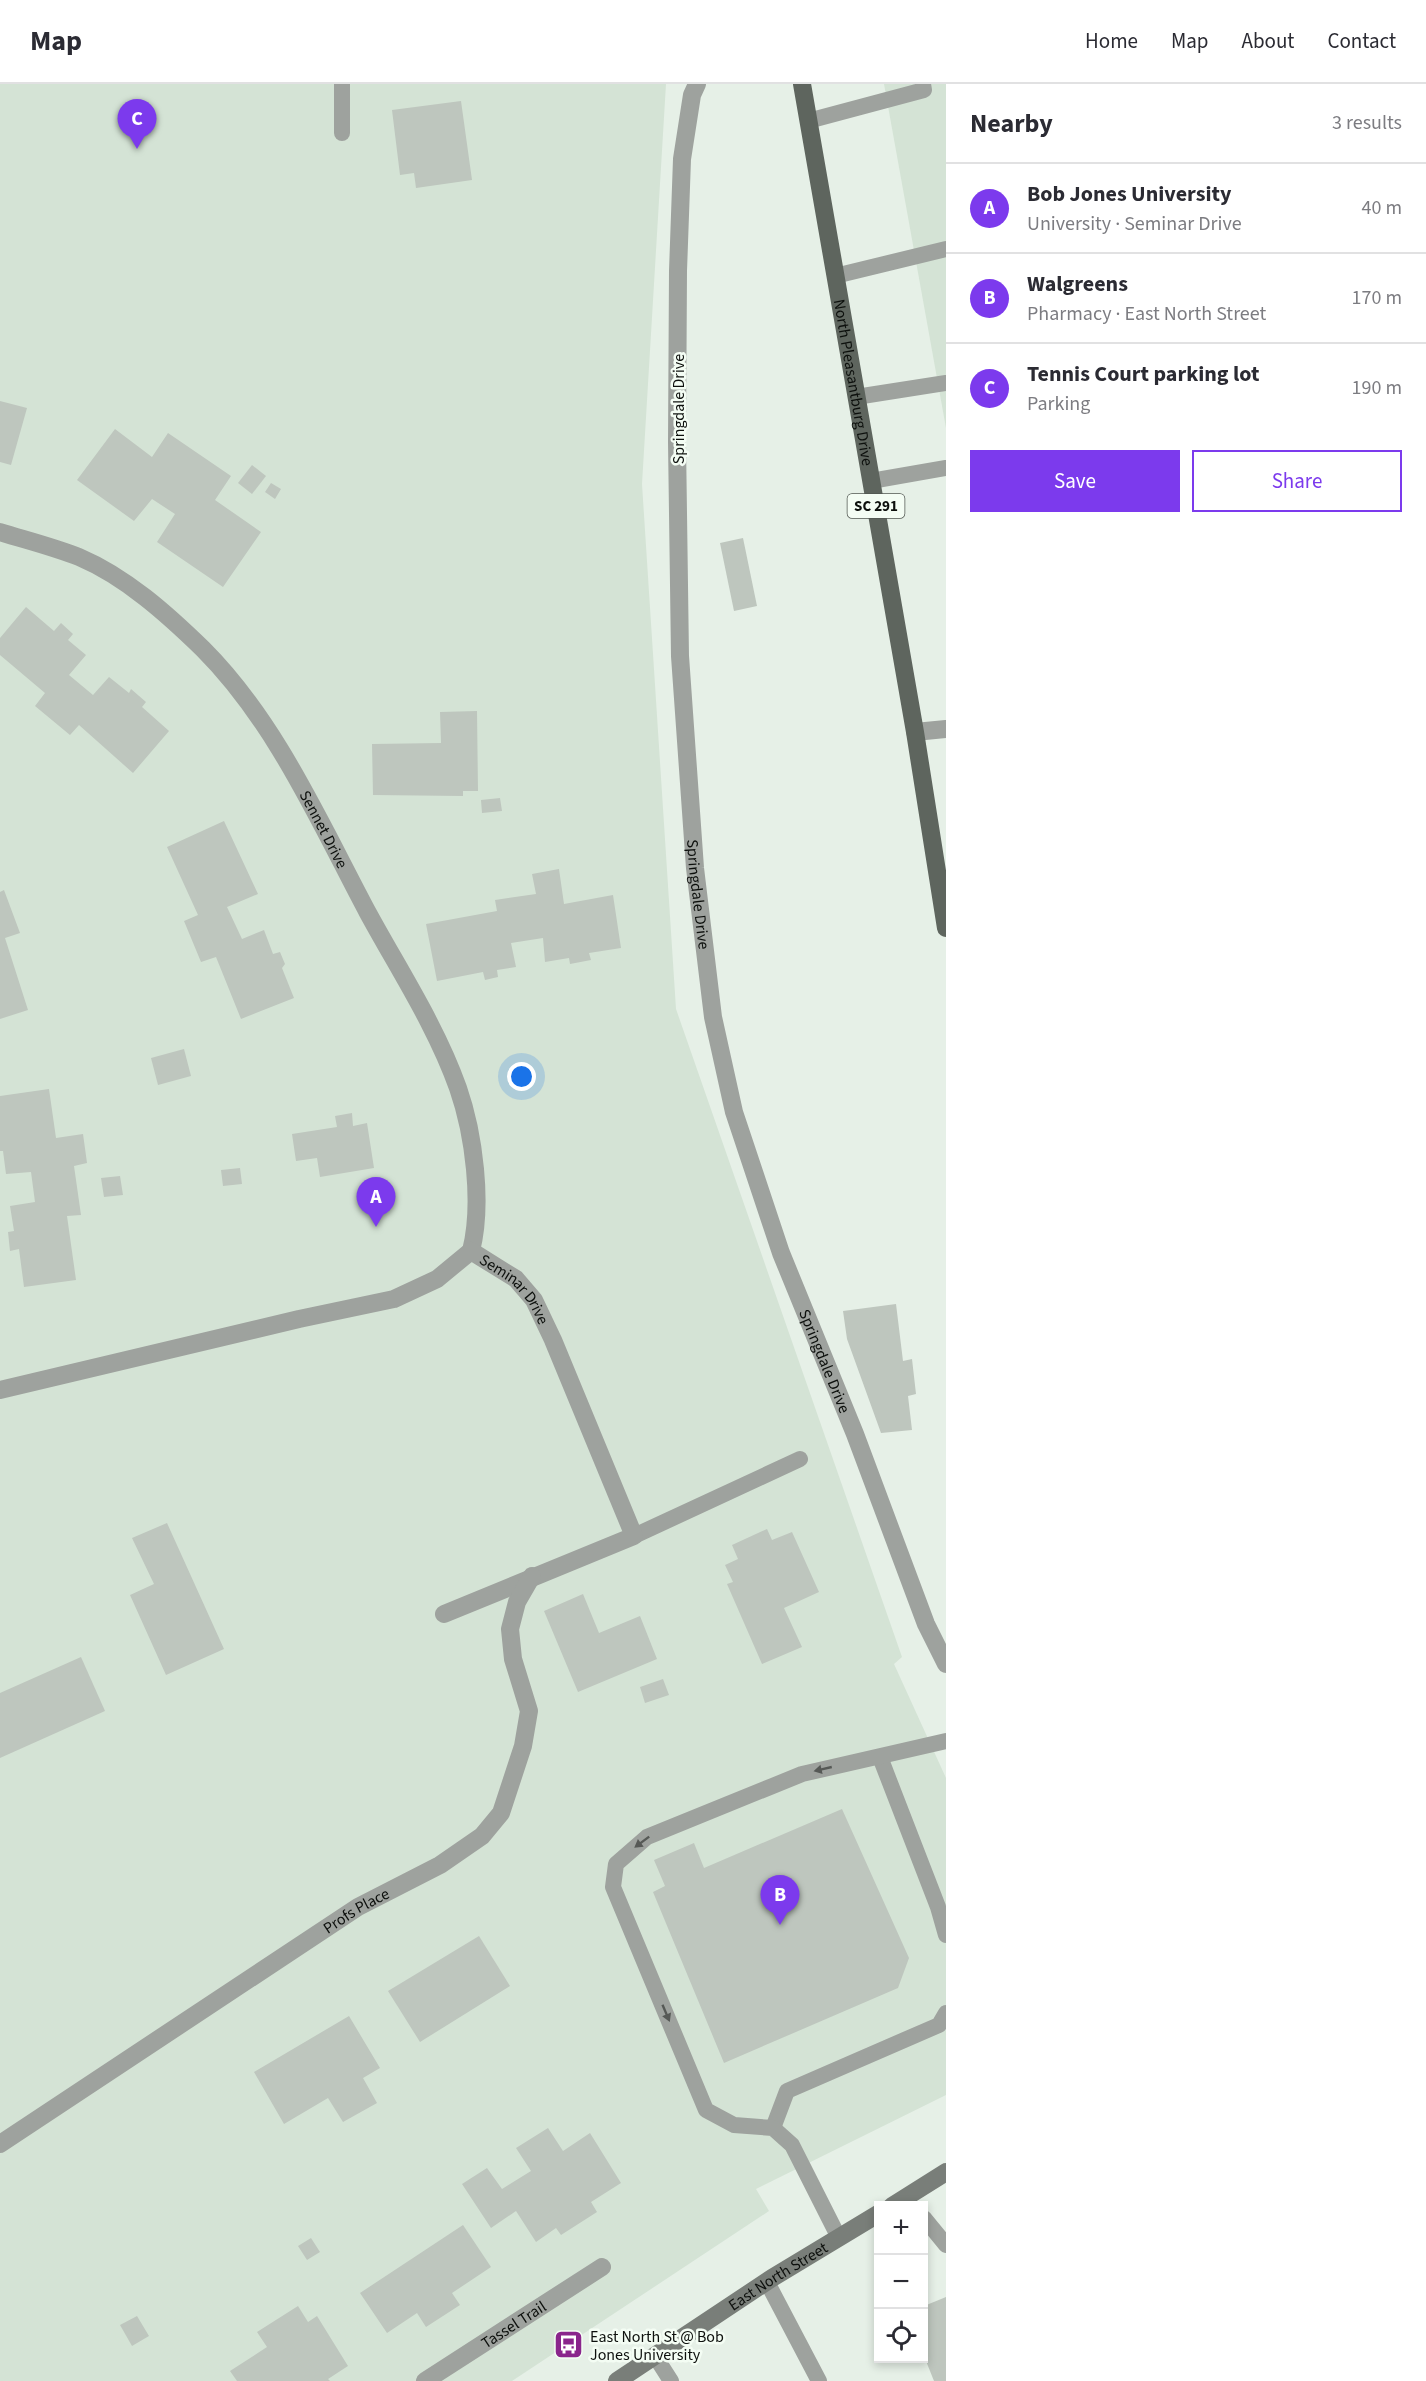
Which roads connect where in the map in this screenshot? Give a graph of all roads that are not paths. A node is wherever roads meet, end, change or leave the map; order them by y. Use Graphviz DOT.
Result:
graph roads {
  1 [pos="342,84"];
  2 [pos="697,84"];
  3 [pos="802,84"];
  4 [pos="923,84"];
  5 [pos="808,121"];
  6 [pos="342,133"];
  7 [pos="946,249"];
  8 [pos="835,276"];
  9 [pos="946,383"];
  10 [pos="856,397"];
  11 [pos="946,468"];
  12 [pos="871,481"];
  13 [pos="0,532"];
  14 [pos="946,729"];
  15 [pos="915,732"];
  16 [pos="941,867"];
  17 [pos="946,928"];
  18 [pos="471,1251"];
  19 [pos="0,1390"];
  20 [pos="800,1459"];
  21 [pos="634,1536"];
  22 [pos="532,1576"];
  23 [pos="444,1614"];
  24 [pos="946,1664"];
  25 [pos="946,1741"];
  26 [pos="880,1757"];
  27 [pos="946,1935"];
  28 [pos="946,2013"];
  29 [pos="773,2128"];
  30 [pos="0,2144"];
  31 [pos="946,2172"];
  32 [pos="906,2201"];
  33 [pos="874,2217"];
  34 [pos="928,2223"];
  35 [pos="838,2238"];
  36 [pos="946,2245"];
  37 [pos="602,2267"];
  38 [pos="767,2282"];
  39 [pos="655,2356"];
  40 [pos="425,2381"];
  41 [pos="617,2381"];
  42 [pos="671,2381"];
  43 [pos="819,2381"];
  1 -- 6 [label="lane"];
  2 -- 24 [label="street, Springdale Drive"];
  3 -- 5 [label="main road, North Pleasantburg Drive / SC 291"];
  4 -- 5 [label="lane"];
  5 -- 8 [label="main road, North Pleasantburg Drive / SC 291"];
  7 -- 8 [label="lane"];
  8 -- 10 [label="main road, North Pleasantburg Drive / SC 291"];
  9 -- 10 [label="lane"];
  10 -- 12 [label="main road, North Pleasantburg Drive / SC 291"];
  11 -- 12 [label="lane"];
  12 -- 15 [label="main road, North Pleasantburg Drive / SC 291"];
  13 -- 18 [label="street, Sennet Drive"];
  14 -- 15 [label="street"];
  15 -- 16 [label="main road, North Pleasantburg Drive / SC 291"];
  16 -- 17 [label="main road, North Pleasantburg Drive / SC 291"];
  18 -- 19 [label="street, Seminar Drive"];
  18 -- 21 [label="street, Seminar Drive"];
  20 -- 21 [label="lane"];
  21 -- 22 [label="street"];
  22 -- 23 [label="street"];
  22 -- 30 [label="street, Profs Place"];
  25 -- 26 [label="lane"];
  26 -- 27 [label="lane"];
  26 -- 29 [label="lane, one-way"];
  28 -- 29 [label="lane"];
  29 -- 35 [label="lane"];
  31 -- 32 [label="main road"];
  33 -- 35 [label="main road, East North Street"];
  34 -- 36 [label="lane"];
  35 -- 38 [label="main road, East North Street"];
  37 -- 40 [label="street, Tassel Trail"];
  38 -- 39 [label="main road, East North Street"];
  38 -- 43 [label="lane"];
  39 -- 41 [label="main road, East North Street"];
  39 -- 42 [label="lane"];
}
